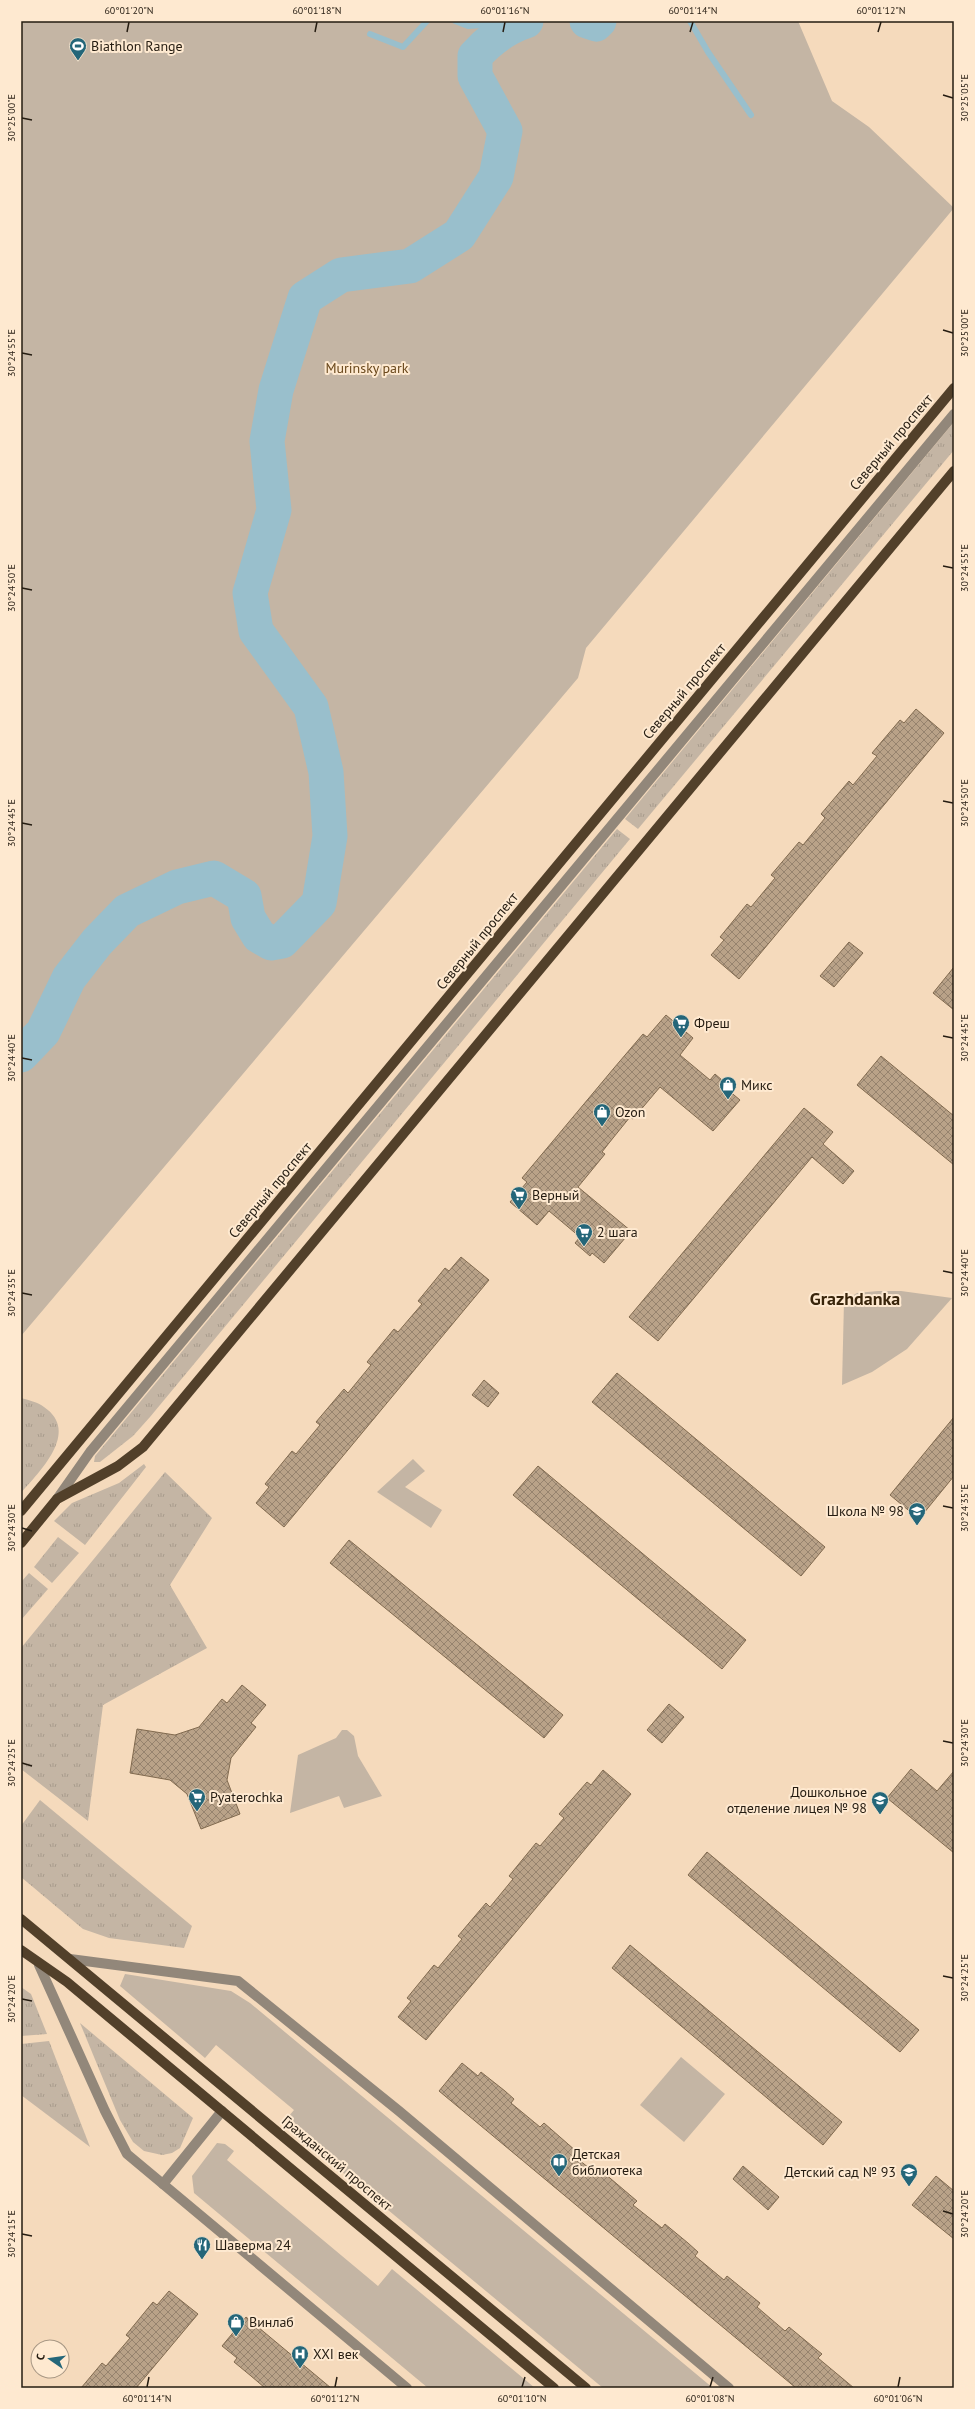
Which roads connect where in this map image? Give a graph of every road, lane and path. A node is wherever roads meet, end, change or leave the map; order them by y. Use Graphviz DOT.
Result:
graph roads {
  1 [pos="954,388"];
  2 [pos="954,414"];
  3 [pos="954,471"];
  4 [pos="57,1499"];
  5 [pos="21,1511"];
  6 [pos="21,1543"];
  7 [pos="21,1920"];
  8 [pos="21,1950"];
  9 [pos="70,1959"];
  10 [pos="39,1964"];
  11 [pos="222,2111"];
  12 [pos="163,2184"];
  13 [pos="407,2388"];
  14 [pos="554,2388"];
  15 [pos="586,2388"];
  16 [pos="729,2388"];
  1 -- 5 [label="main road, Северный проспект"];
  2 -- 4 [label="street"];
  3 -- 4 [label="main road"];
  4 -- 6 [label="main road"];
  7 -- 9 [label="main road, Гражданский проспект"];
  8 -- 10 [label="main road"];
  9 -- 15 [label="main road, Гражданский проспект"];
  9 -- 16 [label="street"];
  10 -- 11 [label="main road"];
  10 -- 12 [label="street"];
  11 -- 12 [label="street"];
  11 -- 14 [label="main road"];
  12 -- 13 [label="street"];
}
